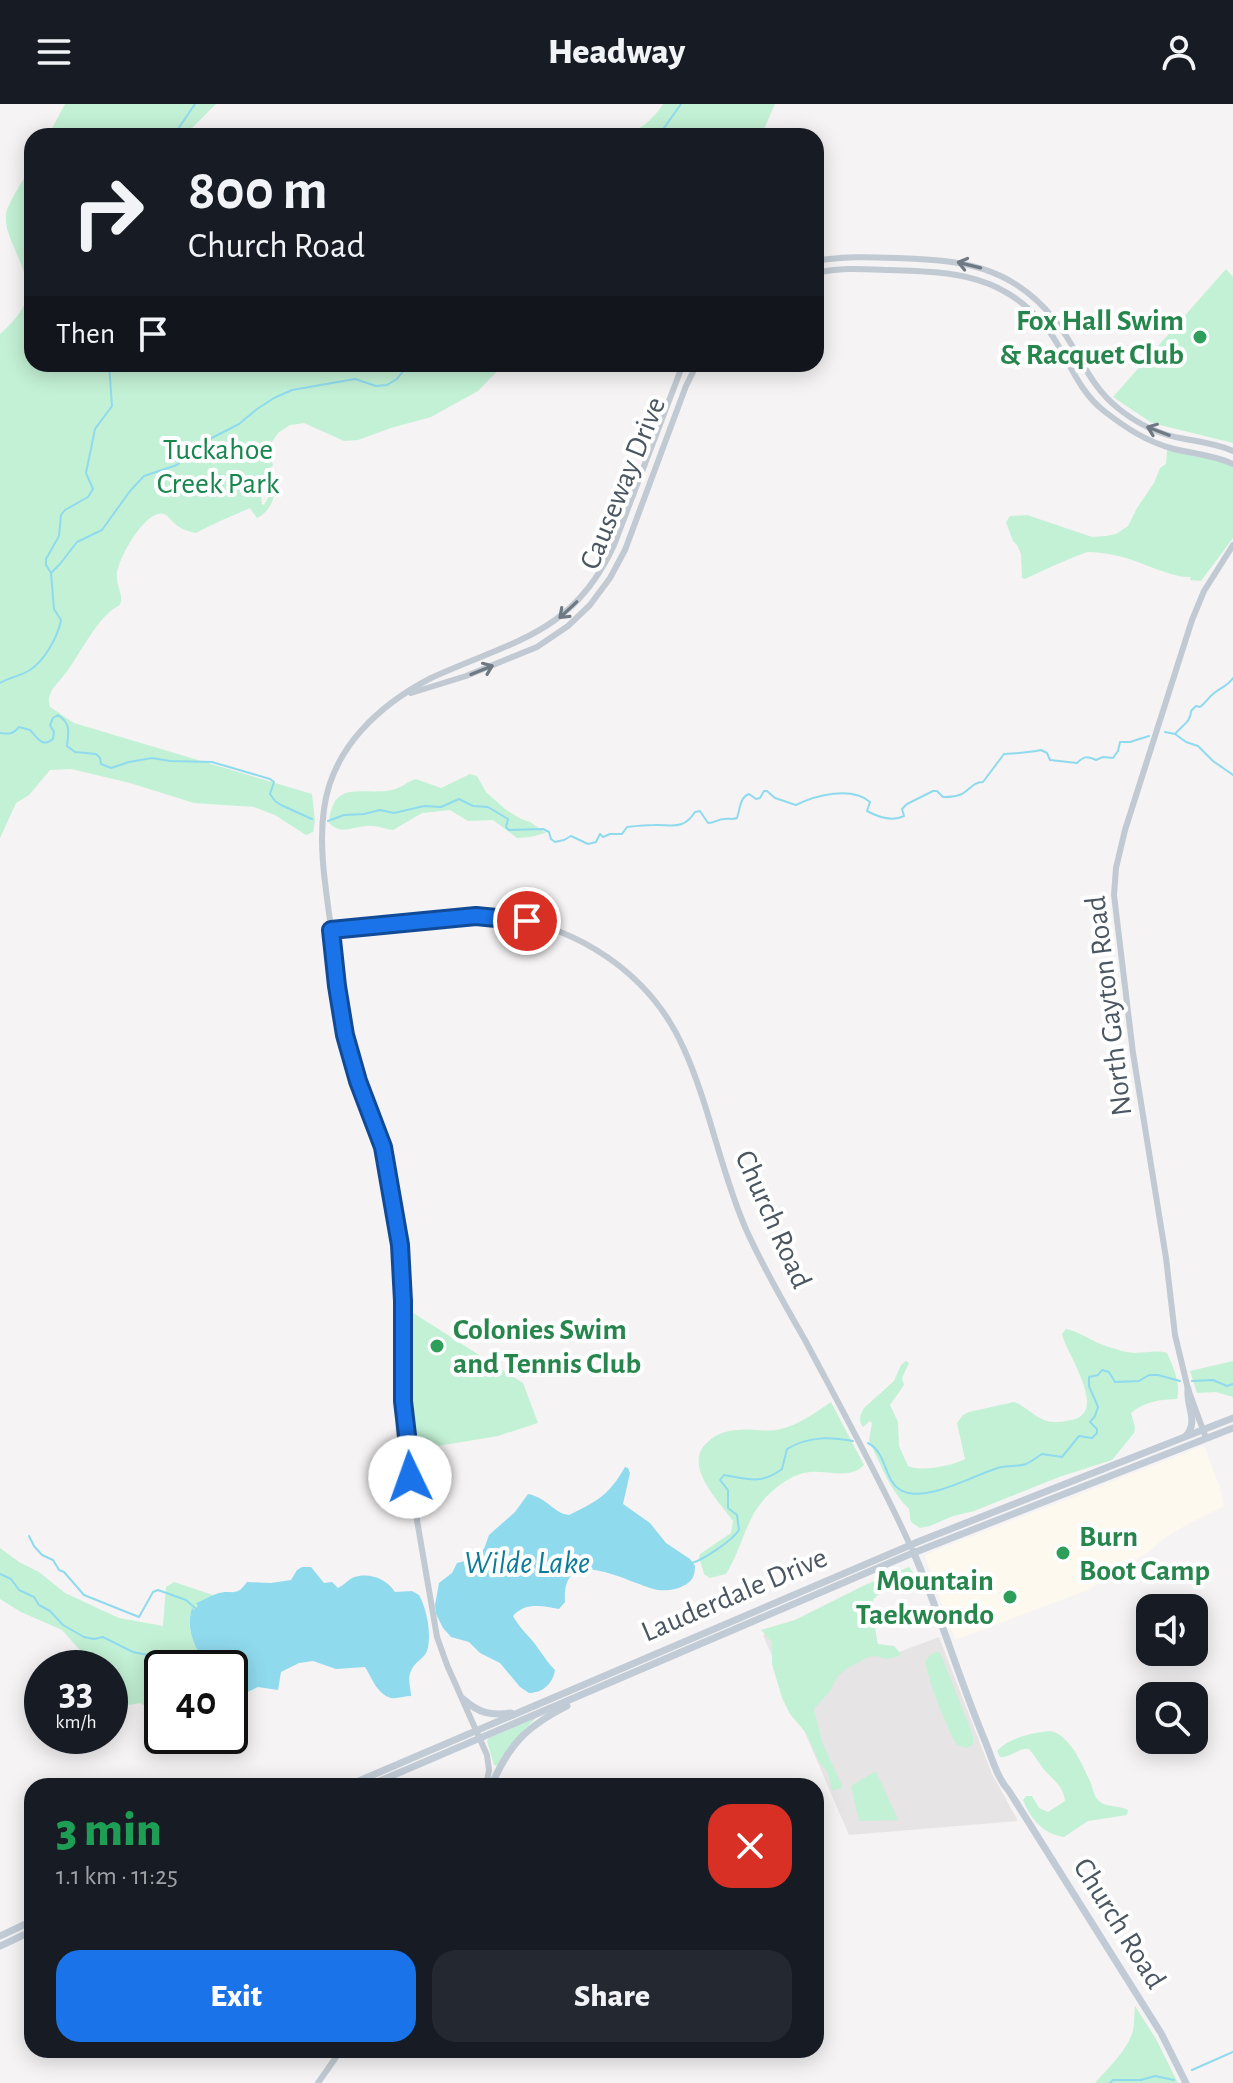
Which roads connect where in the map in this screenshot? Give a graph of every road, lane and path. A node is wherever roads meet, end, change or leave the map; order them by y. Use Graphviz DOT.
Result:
graph roads {
  1 [pos="824,260"];
  2 [pos="824,272"];
  3 [pos="680,372"];
  4 [pos="693,372"];
  5 [pos="1233,451"];
  6 [pos="1233,464"];
  7 [pos="1233,545"];
  8 [pos="408,693"];
  9 [pos="331,930"];
  10 [pos="1188,1389"];
  11 [pos="1233,1418"];
  12 [pos="1233,1428"];
  13 [pos="1205,1434"];
  14 [pos="1184,1438"];
  15 [pos="912,1549"];
  16 [pos="597,1689"];
  17 [pos="463,1699"];
  18 [pos="521,1711"];
  19 [pos="478,1734"];
  20 [pos="367,1778"];
  21 [pos="385,1778"];
  22 [pos="488,1778"];
  23 [pos="493,1778"];
  24 [pos="24,1925"];
  25 [pos="24,1935"];
  26 [pos="0,1936"];
  27 [pos="0,1946"];
  28 [pos="335,2058"];
  29 [pos="318,2083"];
  30 [pos="1187,2083"];
  5 -- 1 [label="street, one-way"];
  2 -- 6 [label="street"];
  3 -- 8 [label="street, Causeway Drive, one-way"];
  8 -- 4 [label="street, Causeway Drive, one-way"];
  7 -- 10 [label="street, North Gayton Road"];
  8 -- 9 [label="street, Causeway Drive"];
  9 -- 15 [label="street, Church Road"];
  9 -- 17 [label="street, Causeway Drive"];
  10 -- 13 [label="street, North Gayton Road"];
  10 -- 14 [label="main road"];
  11 -- 13 [label="main road, Lauderdale Drive"];
  12 -- 13 [label="main road, Lauderdale Drive"];
  13 -- 14 [label="main road, Lauderdale Drive"];
  13 -- 15 [label="main road, Lauderdale Drive"];
  14 -- 15 [label="main road, Lauderdale Drive"];
  15 -- 16 [label="main road, Lauderdale Drive"];
  15 -- 18 [label="main road, Lauderdale Drive"];
  15 -- 30 [label="main road, Church Road"];
  16 -- 19 [label="main road, Lauderdale Drive"];
  16 -- 23 [label="main road"];
  17 -- 18 [label="main road"];
  17 -- 19 [label="street, Causeway Drive"];
  18 -- 19 [label="main road, Lauderdale Drive"];
  19 -- 20 [label="main road, Lauderdale Drive"];
  19 -- 21 [label="main road, Lauderdale Drive"];
  19 -- 22 [label="street, Causeway Drive"];
  24 -- 26 [label="main road"];
  25 -- 27 [label="main road"];
  28 -- 29 [label="street"];
}
